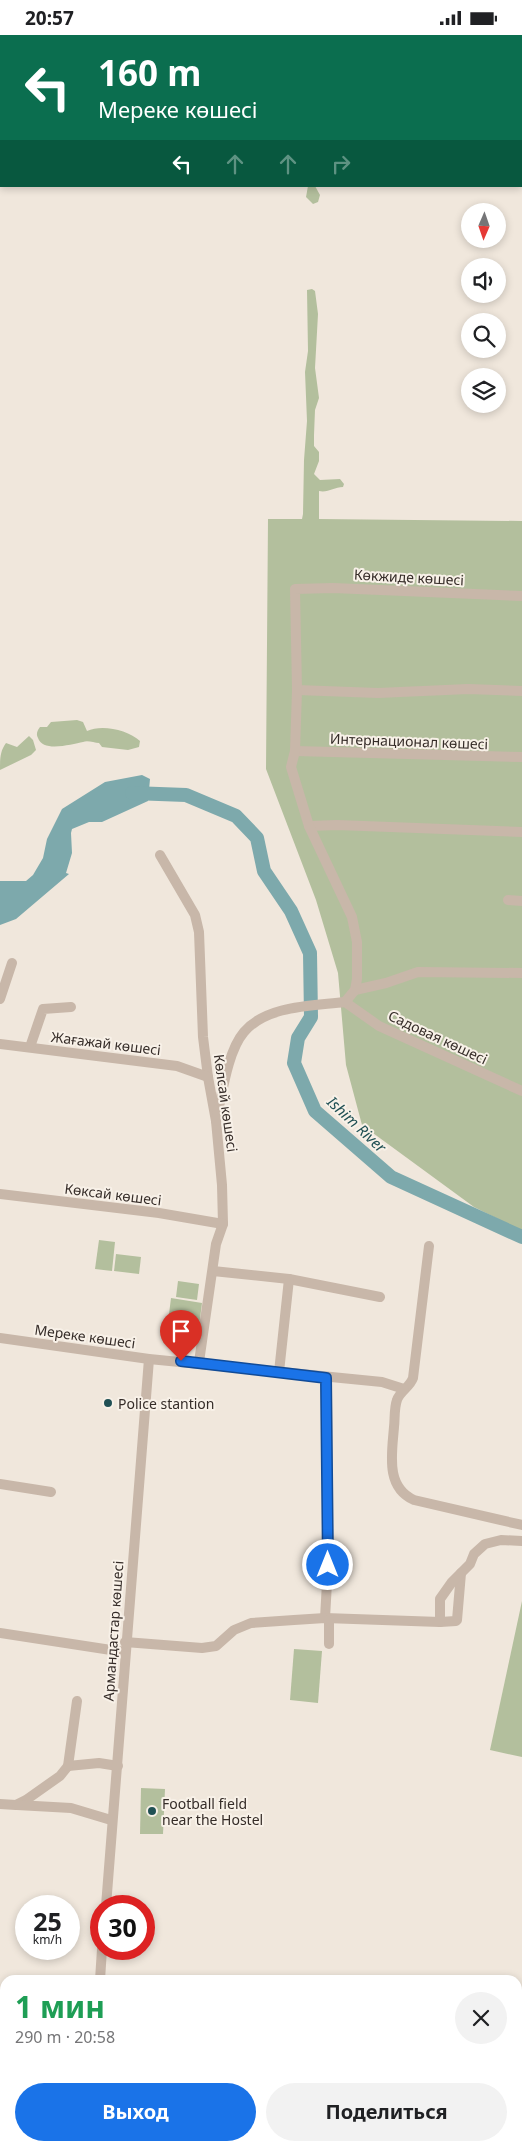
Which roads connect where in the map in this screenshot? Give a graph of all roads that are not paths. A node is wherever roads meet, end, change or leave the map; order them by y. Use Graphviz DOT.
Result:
graph roads {
  1 [pos="522,596"];
  2 [pos="296,690"];
  3 [pos="522,691"];
  4 [pos="295,751"];
  5 [pos="522,757"];
  6 [pos="310,826"];
  7 [pos="522,832"];
  8 [pos="160,855"];
  9 [pos="508,900"];
  10 [pos="522,901"];
  11 [pos="12,963"];
  12 [pos="522,973"];
  13 [pos="355,990"];
  14 [pos="0,999"];
  15 [pos="346,1002"];
  16 [pos="71,1007"];
  17 [pos="0,1044"];
  18 [pos="30,1047"];
  19 [pos="208,1077"];
  20 [pos="522,1091"];
  21 [pos="216,1121"];
  22 [pos="0,1194"];
  23 [pos="223,1224"];
  24 [pos="429,1246"];
  25 [pos="213,1271"];
  26 [pos="289,1279"];
  27 [pos="380,1297"];
  28 [pos="0,1339"];
  29 [pos="149,1359"];
  30 [pos="199,1362"];
  31 [pos="279,1371"];
  32 [pos="326,1378"];
  33 [pos="404,1389"];
  34 [pos="0,1485"];
  35 [pos="51,1492"];
  36 [pos="522,1525"];
  37 [pos="522,1541"];
  38 [pos="460,1573"];
  39 [pos="327,1619"];
  40 [pos="440,1622"];
  41 [pos="0,1633"];
  42 [pos="329,1644"];
  43 [pos="125,1647"];
  44 [pos="77,1701"];
  45 [pos="118,1765"];
  46 [pos="68,1766"];
  47 [pos="0,1804"];
  48 [pos="16,1805"];
  49 [pos="112,1820"];
  50 [pos="107,1895"];
  51 [pos="101,1960"];
  52 [pos="100,1975"];
  1 -- 2 [label="street, Көкжиде көшесі"];
  2 -- 3 [label="street"];
  2 -- 4 [label="street"];
  4 -- 5 [label="street, Интернационал көшесі"];
  4 -- 6 [label="street"];
  6 -- 7 [label="street"];
  6 -- 13 [label="street"];
  8 -- 19 [label="street, Көлсай көшесі"];
  9 -- 10 [label="street"];
  11 -- 14 [label="street"];
  12 -- 13 [label="street"];
  13 -- 15 [label="street"];
  15 -- 20 [label="street, Садовая көшесі"];
  15 -- 21 [label="street"];
  16 -- 18 [label="street"];
  17 -- 18 [label="street, Жағажай көшесі"];
  18 -- 19 [label="street, Жағажай көшесі"];
  19 -- 21 [label="street, Көлсай көшесі"];
  21 -- 23 [label="street, Көлсай көшесі"];
  22 -- 23 [label="street, Көксай көшесі"];
  23 -- 25 [label="street, Көлсай көшесі"];
  24 -- 33 [label="street"];
  25 -- 26 [label="street"];
  25 -- 30 [label="street, Көлсай көшесі"];
  26 -- 27 [label="street"];
  26 -- 31 [label="street"];
  28 -- 29 [label="street, Мереке көшесі"];
  29 -- 30 [label="street, Мереке көшесі"];
  29 -- 43 [label="street, Армандастар көшесі"];
  30 -- 31 [label="street, Мереке көшесі"];
  31 -- 32 [label="street, Мереке көшесі"];
  32 -- 33 [label="street, Мереке көшесі"];
  32 -- 39 [label="street"];
  33 -- 36 [label="street"];
  34 -- 35 [label="street"];
  37 -- 38 [label="street"];
  38 -- 40 [label="street"];
  38 -- 40 [label="street"];
  39 -- 40 [label="street"];
  39 -- 42 [label="street"];
  39 -- 43 [label="street"];
  41 -- 43 [label="street"];
  43 -- 45 [label="street, Армандастар көшесі"];
  44 -- 46 [label="street"];
  45 -- 46 [label="street"];
  45 -- 49 [label="street, Армандастар көшесі"];
  46 -- 48 [label="street"];
  47 -- 48 [label="street"];
  48 -- 49 [label="street"];
  49 -- 50 [label="street, Армандастар көшесі"];
  51 -- 52 [label="street"];
}
